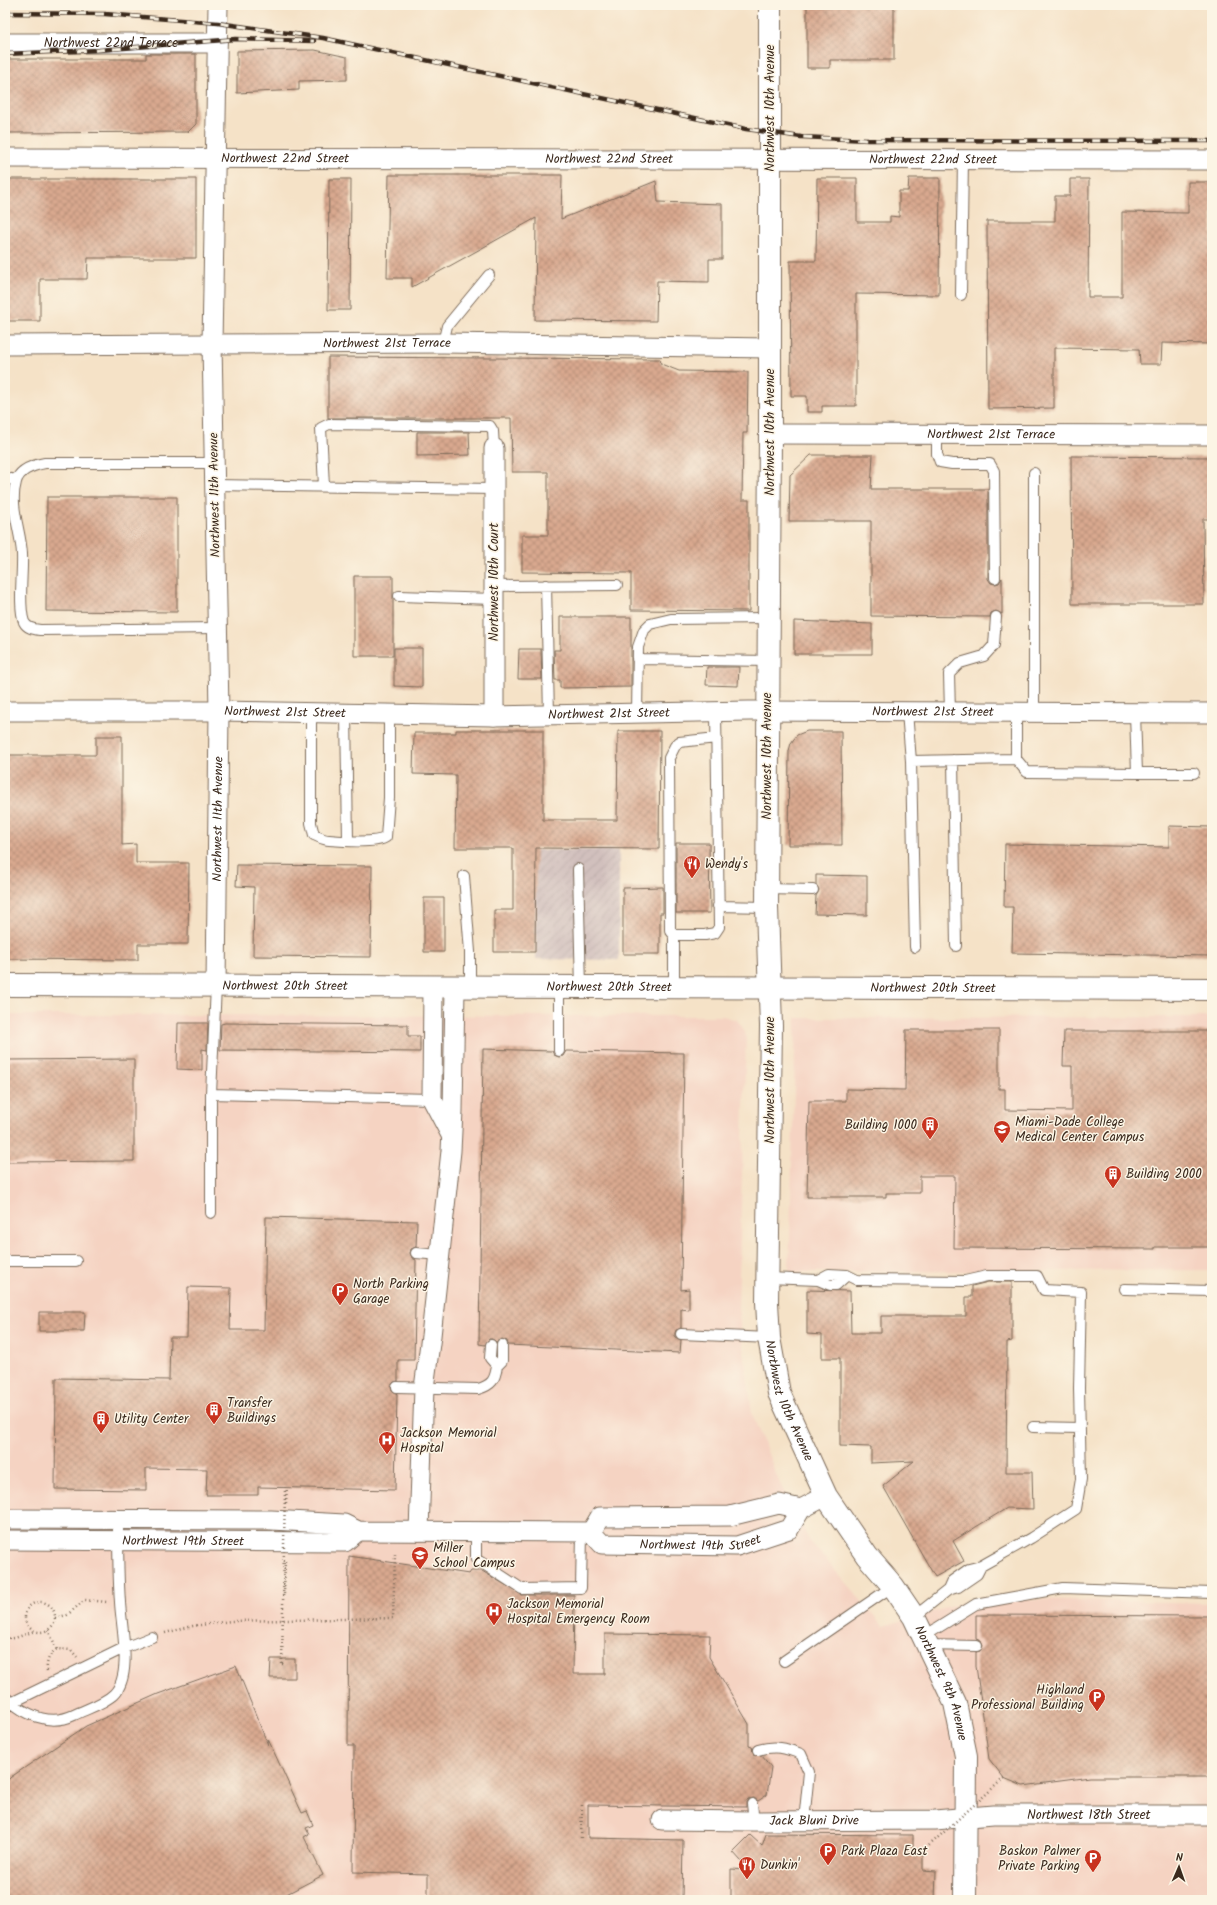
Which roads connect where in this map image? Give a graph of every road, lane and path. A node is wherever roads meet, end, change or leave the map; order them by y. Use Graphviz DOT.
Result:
graph roads {
  1 [pos="218,5"];
  2 [pos="770,5"];
  3 [pos="5,43"];
  4 [pos="218,44"];
  5 [pos="5,158"];
  6 [pos="216,158"];
  7 [pos="770,159"];
  8 [pos="963,159"];
  9 [pos="1212,160"];
  10 [pos="489,275"];
  11 [pos="961,295"];
  12 [pos="443,343"];
  13 [pos="212,344"];
  14 [pos="5,346"];
  15 [pos="770,348"];
  16 [pos="770,434"];
  17 [pos="937,434"];
  18 [pos="1212,435"];
  19 [pos="494,448"];
  20 [pos="214,463"];
  21 [pos="1034,473"];
  22 [pos="5,478"];
  23 [pos="16,480"];
  24 [pos="215,485"];
  25 [pos="324,486"];
  26 [pos="494,489"];
  27 [pos="995,578"];
  28 [pos="546,585"];
  29 [pos="617,585"];
  30 [pos="494,592"];
  31 [pos="399,596"];
  32 [pos="996,617"];
  33 [pos="769,618"];
  34 [pos="217,628"];
  35 [pos="638,659"];
  36 [pos="768,661"];
  37 [pos="5,711"];
  38 [pos="767,711"];
  39 [pos="219,712"];
  40 [pos="716,712"];
  41 [pos="907,712"];
  42 [pos="950,712"];
  43 [pos="1025,712"];
  44 [pos="310,713"];
  45 [pos="637,713"];
  46 [pos="1135,713"];
  47 [pos="1212,713"];
  48 [pos="346,714"];
  49 [pos="389,714"];
  50 [pos="549,715"];
  51 [pos="494,716"];
  52 [pos="717,738"];
  53 [pos="1016,759"];
  54 [pos="952,760"];
  55 [pos="911,761"];
  56 [pos="1137,773"];
  57 [pos="1194,773"];
  58 [pos="348,840"];
  59 [pos="578,869"];
  60 [pos="464,876"];
  61 [pos="813,890"];
  62 [pos="767,898"];
  63 [pos="718,906"];
  64 [pos="674,935"];
  65 [pos="956,946"];
  66 [pos="915,947"];
  67 [pos="5,985"];
  68 [pos="216,986"];
  69 [pos="433,987"];
  70 [pos="462,987"];
  71 [pos="570,988"];
  72 [pos="674,988"];
  73 [pos="769,988"];
  74 [pos="1212,989"];
  75 [pos="558,1051"];
  76 [pos="211,1094"];
  77 [pos="432,1099"];
  78 [pos="451,1135"];
  79 [pos="211,1213"];
  80 [pos="416,1253"];
  81 [pos="440,1255"];
  82 [pos="5,1261"];
  83 [pos="76,1261"];
  84 [pos="767,1278"];
  85 [pos="1124,1289"];
  86 [pos="1212,1291"];
  87 [pos="681,1334"];
  88 [pos="769,1338"];
  89 [pos="491,1345"];
  90 [pos="502,1345"];
  91 [pos="497,1366"];
  92 [pos="397,1387"];
  93 [pos="424,1388"];
  94 [pos="1033,1426"];
  95 [pos="1080,1428"];
  96 [pos="826,1496"];
  97 [pos="801,1509"];
  98 [pos="286,1511"];
  99 [pos="5,1519"];
  100 [pos="118,1520"];
  101 [pos="358,1531"];
  102 [pos="419,1531"];
  103 [pos="476,1532"];
  104 [pos="586,1532"];
  105 [pos="5,1540"];
  106 [pos="118,1540"];
  107 [pos="286,1548"];
  108 [pos="395,1554"];
  109 [pos="893,1586"];
  110 [pos="1212,1593"];
  111 [pos="284,1594"];
  112 [pos="110,1602"];
  113 [pos="914,1617"];
  114 [pos="55,1618"];
  115 [pos="48,1630"];
  116 [pos="35,1631"];
  117 [pos="152,1637"];
  118 [pos="5,1639"];
  119 [pos="925,1641"];
  120 [pos="976,1646"];
  121 [pos="124,1648"];
  122 [pos="57,1649"];
  123 [pos="78,1658"];
  124 [pos="784,1661"];
  125 [pos="283,1664"];
  126 [pos="47,1673"];
  127 [pos="7,1703"];
  128 [pos="758,1750"];
  129 [pos="1004,1778"];
  130 [pos="582,1805"];
  131 [pos="1212,1815"];
  132 [pos="966,1817"];
  133 [pos="662,1820"];
  134 [pos="804,1821"];
  135 [pos="580,1838"];
  136 [pos="923,1852"];
  137 [pos="965,1900"];
  1 -- 4 [label="street, Northwest 11th Avenue"];
  2 -- 7 [label="street, Northwest 10th Avenue"];
  3 -- 4 [label="street, Northwest 22nd Terrace"];
  4 -- 6 [label="street, Northwest 11th Avenue"];
  5 -- 6 [label="street, Northwest 22nd Street"];
  6 -- 7 [label="street, Northwest 22nd Street"];
  6 -- 13 [label="street, Northwest 11th Avenue"];
  7 -- 8 [label="street, Northwest 22nd Street"];
  7 -- 15 [label="street, Northwest 10th Avenue"];
  8 -- 9 [label="street, Northwest 22nd Street"];
  8 -- 11 [label="lane"];
  10 -- 12 [label="lane"];
  12 -- 13 [label="street, Northwest 21st Terrace"];
  12 -- 15 [label="street, Northwest 21st Terrace"];
  13 -- 14 [label="street, Northwest 21st Terrace"];
  13 -- 20 [label="street, Northwest 11th Avenue"];
  15 -- 16 [label="street, Northwest 10th Avenue"];
  16 -- 17 [label="street, Northwest 21st Terrace"];
  16 -- 33 [label="street, Northwest 10th Avenue"];
  17 -- 18 [label="street, Northwest 21st Terrace"];
  17 -- 27 [label="lane"];
  19 -- 25 [label="lane"];
  19 -- 26 [label="street, Northwest 10th Court"];
  20 -- 23 [label="lane"];
  20 -- 24 [label="street, Northwest 11th Avenue"];
  21 -- 43 [label="lane"];
  22 -- 23 [label="lane"];
  23 -- 34 [label="lane"];
  24 -- 25 [label="lane"];
  24 -- 34 [label="street, Northwest 11th Avenue"];
  25 -- 26 [label="lane"];
  26 -- 30 [label="street, Northwest 10th Court"];
  28 -- 29 [label="lane"];
  28 -- 30 [label="lane"];
  28 -- 50 [label="lane"];
  30 -- 31 [label="lane"];
  30 -- 51 [label="street, Northwest 10th Court"];
  32 -- 42 [label="lane"];
  33 -- 35 [label="lane"];
  33 -- 36 [label="street, Northwest 10th Avenue"];
  34 -- 39 [label="street, Northwest 11th Avenue"];
  35 -- 36 [label="lane"];
  35 -- 45 [label="lane"];
  36 -- 38 [label="street, Northwest 10th Avenue"];
  37 -- 39 [label="street, Northwest 21st Street"];
  38 -- 40 [label="street, Northwest 21st Street"];
  38 -- 41 [label="street, Northwest 21st Street"];
  38 -- 62 [label="street, Northwest 10th Avenue"];
  39 -- 44 [label="street, Northwest 21st Street"];
  39 -- 68 [label="street, Northwest 11th Avenue"];
  40 -- 45 [label="street, Northwest 21st Street"];
  40 -- 52 [label="lane"];
  41 -- 42 [label="street, Northwest 21st Street"];
  41 -- 55 [label="lane"];
  42 -- 43 [label="street, Northwest 21st Street"];
  43 -- 46 [label="street, Northwest 21st Street"];
  43 -- 53 [label="lane"];
  44 -- 48 [label="street, Northwest 21st Street"];
  44 -- 58 [label="lane"];
  45 -- 50 [label="street, Northwest 21st Street"];
  46 -- 47 [label="street, Northwest 21st Street"];
  46 -- 56 [label="lane"];
  48 -- 49 [label="street, Northwest 21st Street"];
  48 -- 58 [label="lane"];
  49 -- 51 [label="street, Northwest 21st Street"];
  49 -- 58 [label="lane"];
  50 -- 51 [label="street, Northwest 21st Street"];
  52 -- 63 [label="lane"];
  52 -- 64 [label="lane"];
  53 -- 54 [label="lane"];
  53 -- 56 [label="lane"];
  54 -- 55 [label="lane"];
  54 -- 65 [label="lane"];
  55 -- 66 [label="lane"];
  56 -- 57 [label="lane"];
  59 -- 71 [label="lane"];
  60 -- 70 [label="lane"];
  61 -- 62 [label="lane"];
  62 -- 63 [label="lane"];
  62 -- 73 [label="street, Northwest 10th Avenue"];
  63 -- 64 [label="lane"];
  64 -- 72 [label="lane"];
  67 -- 68 [label="street, Northwest 20th Street"];
  68 -- 69 [label="street, Northwest 20th Street"];
  68 -- 76 [label="lane"];
  69 -- 70 [label="street, Northwest 20th Street"];
  69 -- 77 [label="street"];
  70 -- 71 [label="street, Northwest 20th Street"];
  70 -- 78 [label="street"];
  71 -- 72 [label="street, Northwest 20th Street"];
  71 -- 75 [label="lane"];
  72 -- 73 [label="street, Northwest 20th Street"];
  73 -- 74 [label="street, Northwest 20th Street"];
  73 -- 84 [label="street, Northwest 10th Avenue"];
  76 -- 77 [label="lane"];
  76 -- 79 [label="lane"];
  77 -- 78 [label="street"];
  78 -- 81 [label="street"];
  80 -- 81 [label="lane"];
  81 -- 93 [label="street"];
  82 -- 83 [label="lane"];
  84 -- 88 [label="street, Northwest 10th Avenue"];
  84 -- 95 [label="lane"];
  85 -- 86 [label="lane"];
  87 -- 88 [label="lane"];
  88 -- 96 [label="street, Northwest 10th Avenue"];
  89 -- 91 [label="lane"];
  90 -- 91 [label="lane"];
  91 -- 93 [label="lane"];
  92 -- 93 [label="lane"];
  93 -- 102 [label="street"];
  94 -- 95 [label="lane"];
  95 -- 113 [label="lane"];
  96 -- 97 [label="street"];
  96 -- 109 [label="street, Northwest 9th Avenue"];
  97 -- 104 [label="street, Northwest 19th Street"];
  97 -- 104 [label="street, Northwest 19th Street"];
  98 -- 125 [label="path, bridge"];
  99 -- 100 [label="street, Northwest 19th Street"];
  100 -- 101 [label="street, Northwest 19th Street"];
  100 -- 106 [label="lane"];
  101 -- 102 [label="street, Northwest 19th Street"];
  101 -- 106 [label="street, Northwest 19th Street"];
  102 -- 103 [label="street, Northwest 19th Street"];
  103 -- 104 [label="street, Northwest 19th Street"];
  103 -- 104 [label="lane"];
  105 -- 106 [label="street, Northwest 19th Street"];
  106 -- 121 [label="lane"];
  107 -- 111 [label="path"];
  108 -- 117 [label="path"];
  109 -- 113 [label="street, Northwest 9th Avenue"];
  109 -- 124 [label="lane"];
  110 -- 119 [label="lane"];
  112 -- 114 [label="path"];
  113 -- 119 [label="street, Northwest 9th Avenue"];
  114 -- 115 [label="path"];
  114 -- 116 [label="path"];
  115 -- 116 [label="path"];
  115 -- 122 [label="path"];
  116 -- 118 [label="path"];
  117 -- 121 [label="lane"];
  119 -- 120 [label="lane"];
  119 -- 132 [label="street, Northwest 9th Avenue"];
  121 -- 127 [label="lane"];
  121 -- 127 [label="lane"];
  122 -- 123 [label="path"];
  122 -- 126 [label="path"];
  128 -- 134 [label="lane"];
  129 -- 136 [label="path, bridge"];
  130 -- 135 [label="path"];
  131 -- 132 [label="street, Northwest 18th Street"];
  132 -- 134 [label="street, Jack Bluni Drive"];
  132 -- 137 [label="street, Northwest 9th Avenue"];
  133 -- 134 [label="street, Jack Bluni Drive"];
}
